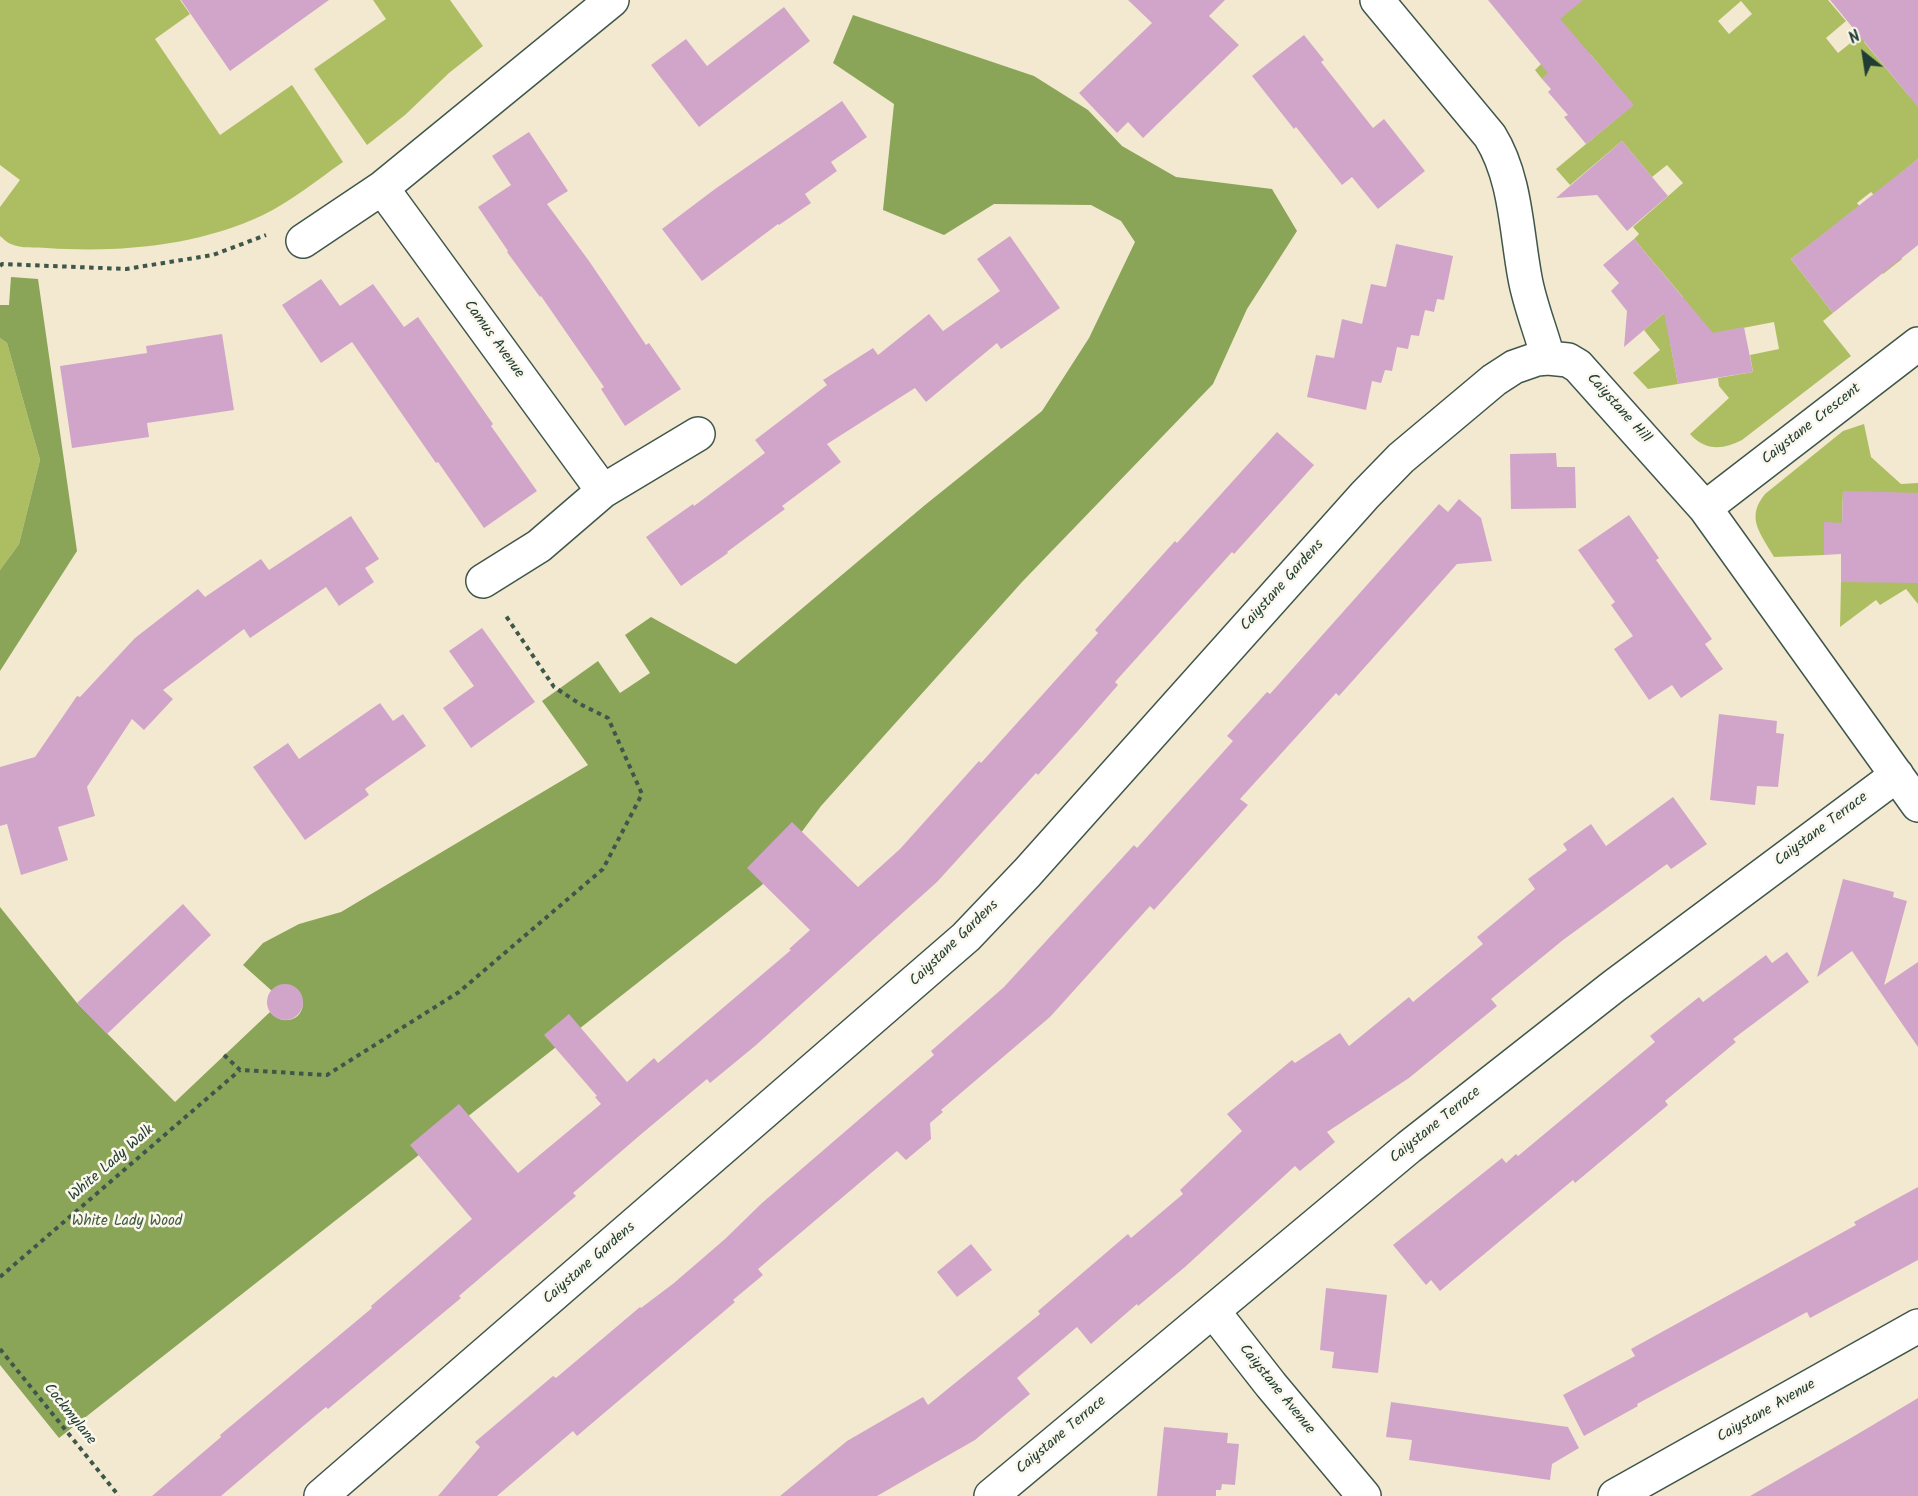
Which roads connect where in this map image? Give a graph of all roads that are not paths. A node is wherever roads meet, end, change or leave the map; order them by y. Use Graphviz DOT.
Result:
graph roads {
  1 [pos="612,0"];
  2 [pos="1377,0"];
  3 [pos="382,188"];
  4 [pos="303,241"];
  5 [pos="1918,344"];
  6 [pos="1548,358"];
  7 [pos="698,434"];
  8 [pos="603,491"];
  9 [pos="1705,507"];
  10 [pos="483,581"];
  11 [pos="1897,775"];
  12 [pos="1918,805"];
  13 [pos="1213,1311"];
  14 [pos="1918,1326"];
  15 [pos="321,1496"];
  16 [pos="991,1496"];
  17 [pos="1364,1496"];
  18 [pos="1615,1496"];
  1 -- 3 [label="street"];
  2 -- 6 [label="street"];
  3 -- 4 [label="street"];
  3 -- 8 [label="street, Camus Avenue"];
  5 -- 9 [label="street, Caiystane Crescent"];
  6 -- 9 [label="street, Caiystane Hill"];
  6 -- 15 [label="street, Caiystane Gardens"];
  7 -- 8 [label="street"];
  8 -- 10 [label="street"];
  9 -- 11 [label="street, Caiystane Hill"];
  11 -- 12 [label="street, Caiystane Hill"];
  11 -- 13 [label="street, Caiystane Terrace"];
  13 -- 16 [label="street, Caiystane Terrace"];
  13 -- 17 [label="street, Caiystane Avenue"];
  14 -- 18 [label="street, Caiystane Avenue"];
}
